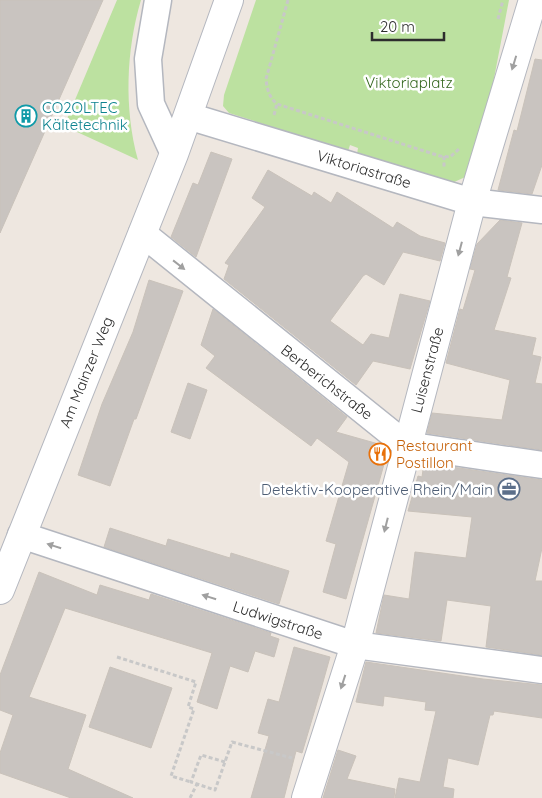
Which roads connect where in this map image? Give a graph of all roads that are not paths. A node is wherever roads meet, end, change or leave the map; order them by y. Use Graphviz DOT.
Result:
graph roads {
  1 [pos="158,0"];
  2 [pos="229,0"];
  3 [pos="533,0"];
  4 [pos="192,106"];
  5 [pos="174,154"];
  6 [pos="472,202"];
  7 [pos="542,210"];
  8 [pos="142,233"];
  9 [pos="406,445"];
  10 [pos="542,465"];
  11 [pos="21,535"];
  12 [pos="0,590"];
  13 [pos="355,645"];
  14 [pos="542,670"];
  15 [pos="306,798"];
  1 -- 5 [label="street"];
  2 -- 4 [label="street, Am Mainzer Weg"];
  3 -- 6 [label="street, Luisenstraße, one-way"];
  4 -- 5 [label="street, Am Mainzer Weg"];
  4 -- 6 [label="street, Viktoriastraße"];
  5 -- 8 [label="street, Am Mainzer Weg"];
  6 -- 7 [label="street, Viktoriastraße"];
  6 -- 9 [label="street, Luisenstraße, one-way"];
  8 -- 9 [label="street, Berberichstraße, one-way"];
  8 -- 11 [label="street, Am Mainzer Weg"];
  9 -- 10 [label="street"];
  9 -- 13 [label="street, Luisenstraße, one-way"];
  11 -- 12 [label="street, Am Mainzer Weg"];
  13 -- 11 [label="street, Ludwigstraße, one-way"];
  13 -- 14 [label="street, Ludwigstraße"];
  13 -- 15 [label="street, Luisenstraße, one-way"];
}
